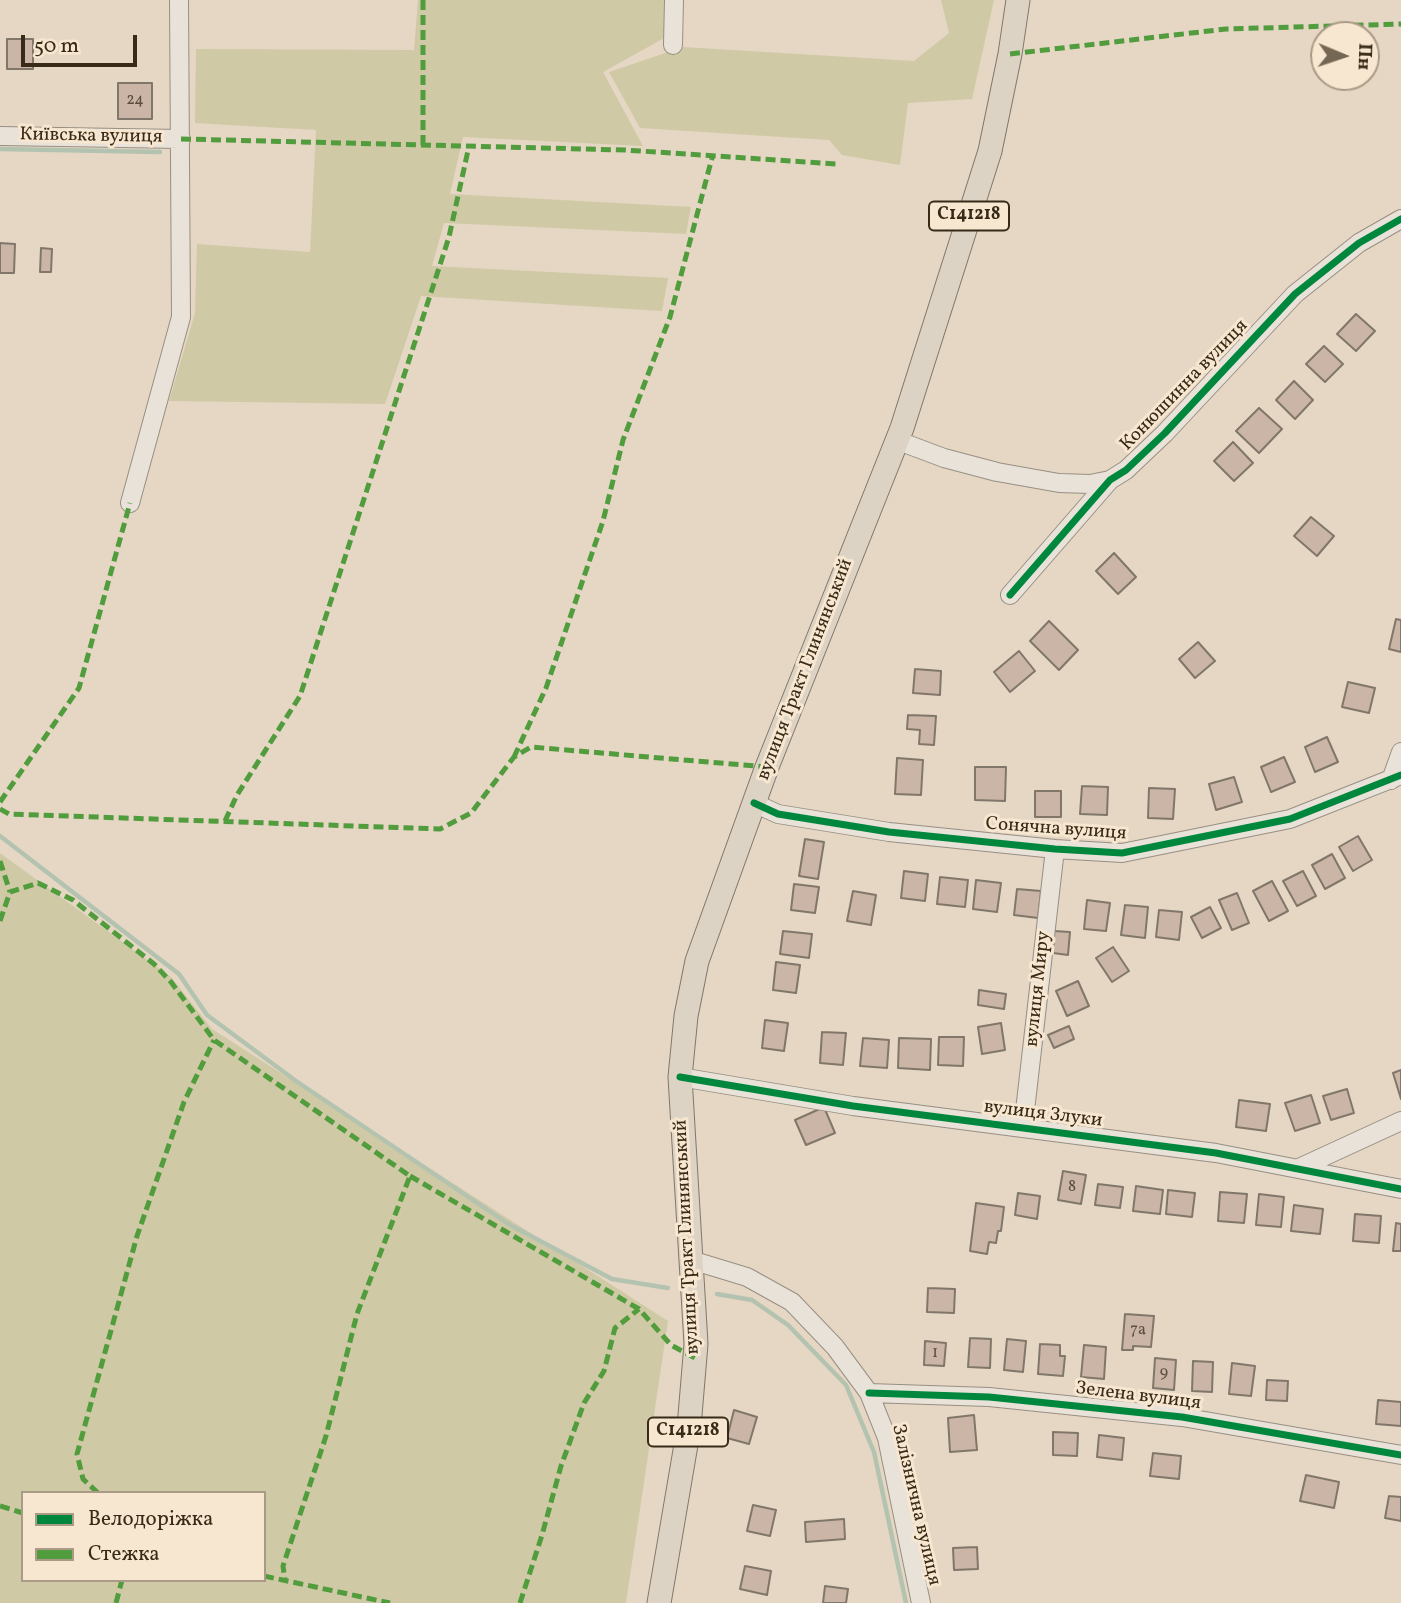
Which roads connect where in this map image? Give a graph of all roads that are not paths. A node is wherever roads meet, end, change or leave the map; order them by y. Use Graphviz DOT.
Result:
graph roads {
  1 [pos="180,0"];
  2 [pos="674,0"];
  3 [pos="1018,0"];
  4 [pos="673,45"];
  5 [pos="0,136"];
  6 [pos="181,139"];
  7 [pos="1401,219"];
  8 [pos="897,440"];
  9 [pos="1110,480"];
  10 [pos="130,503"];
  11 [pos="1010,595"];
  12 [pos="1401,752"];
  13 [pos="1396,777"];
  14 [pos="754,803"];
  15 [pos="1055,849"];
  16 [pos="680,1076"];
  17 [pos="1401,1121"];
  18 [pos="1024,1128"];
  19 [pos="1299,1168"];
  20 [pos="1401,1189"];
  21 [pos="691,1260"];
  22 [pos="869,1393"];
  23 [pos="1401,1455"];
  24 [pos="659,1603"];
  25 [pos="921,1603"];
  1 -- 6 [label="street"];
  2 -- 4 [label="street"];
  3 -- 8 [label="main road, вулиця Тракт Глинянський / С141218"];
  5 -- 6 [label="street, Київська вулиця"];
  6 -- 10 [label="street"];
  7 -- 9 [label="street, Конюшинна вулиця"];
  8 -- 9 [label="street"];
  8 -- 14 [label="main road, вулиця Тракт Глинянський / С141218"];
  9 -- 11 [label="street, Конюшинна вулиця"];
  12 -- 13 [label="street, Сонячна вулиця"];
  13 -- 15 [label="street, Сонячна вулиця"];
  14 -- 15 [label="street, Сонячна вулиця"];
  14 -- 16 [label="main road, вулиця Тракт Глинянський / С141218"];
  15 -- 18 [label="street, вулиця Миру"];
  16 -- 18 [label="street, вулиця Злуки"];
  16 -- 21 [label="main road, вулиця Тракт Глинянський / С141218"];
  17 -- 19 [label="street"];
  18 -- 19 [label="street, вулиця Злуки"];
  19 -- 20 [label="street, вулиця Злуки"];
  21 -- 22 [label="street, Залізнична вулиця"];
  21 -- 24 [label="main road, вулиця Тракт Глинянський / С141218"];
  22 -- 23 [label="street, Зелена вулиця"];
  22 -- 25 [label="street, Залізнична вулиця"];
}
